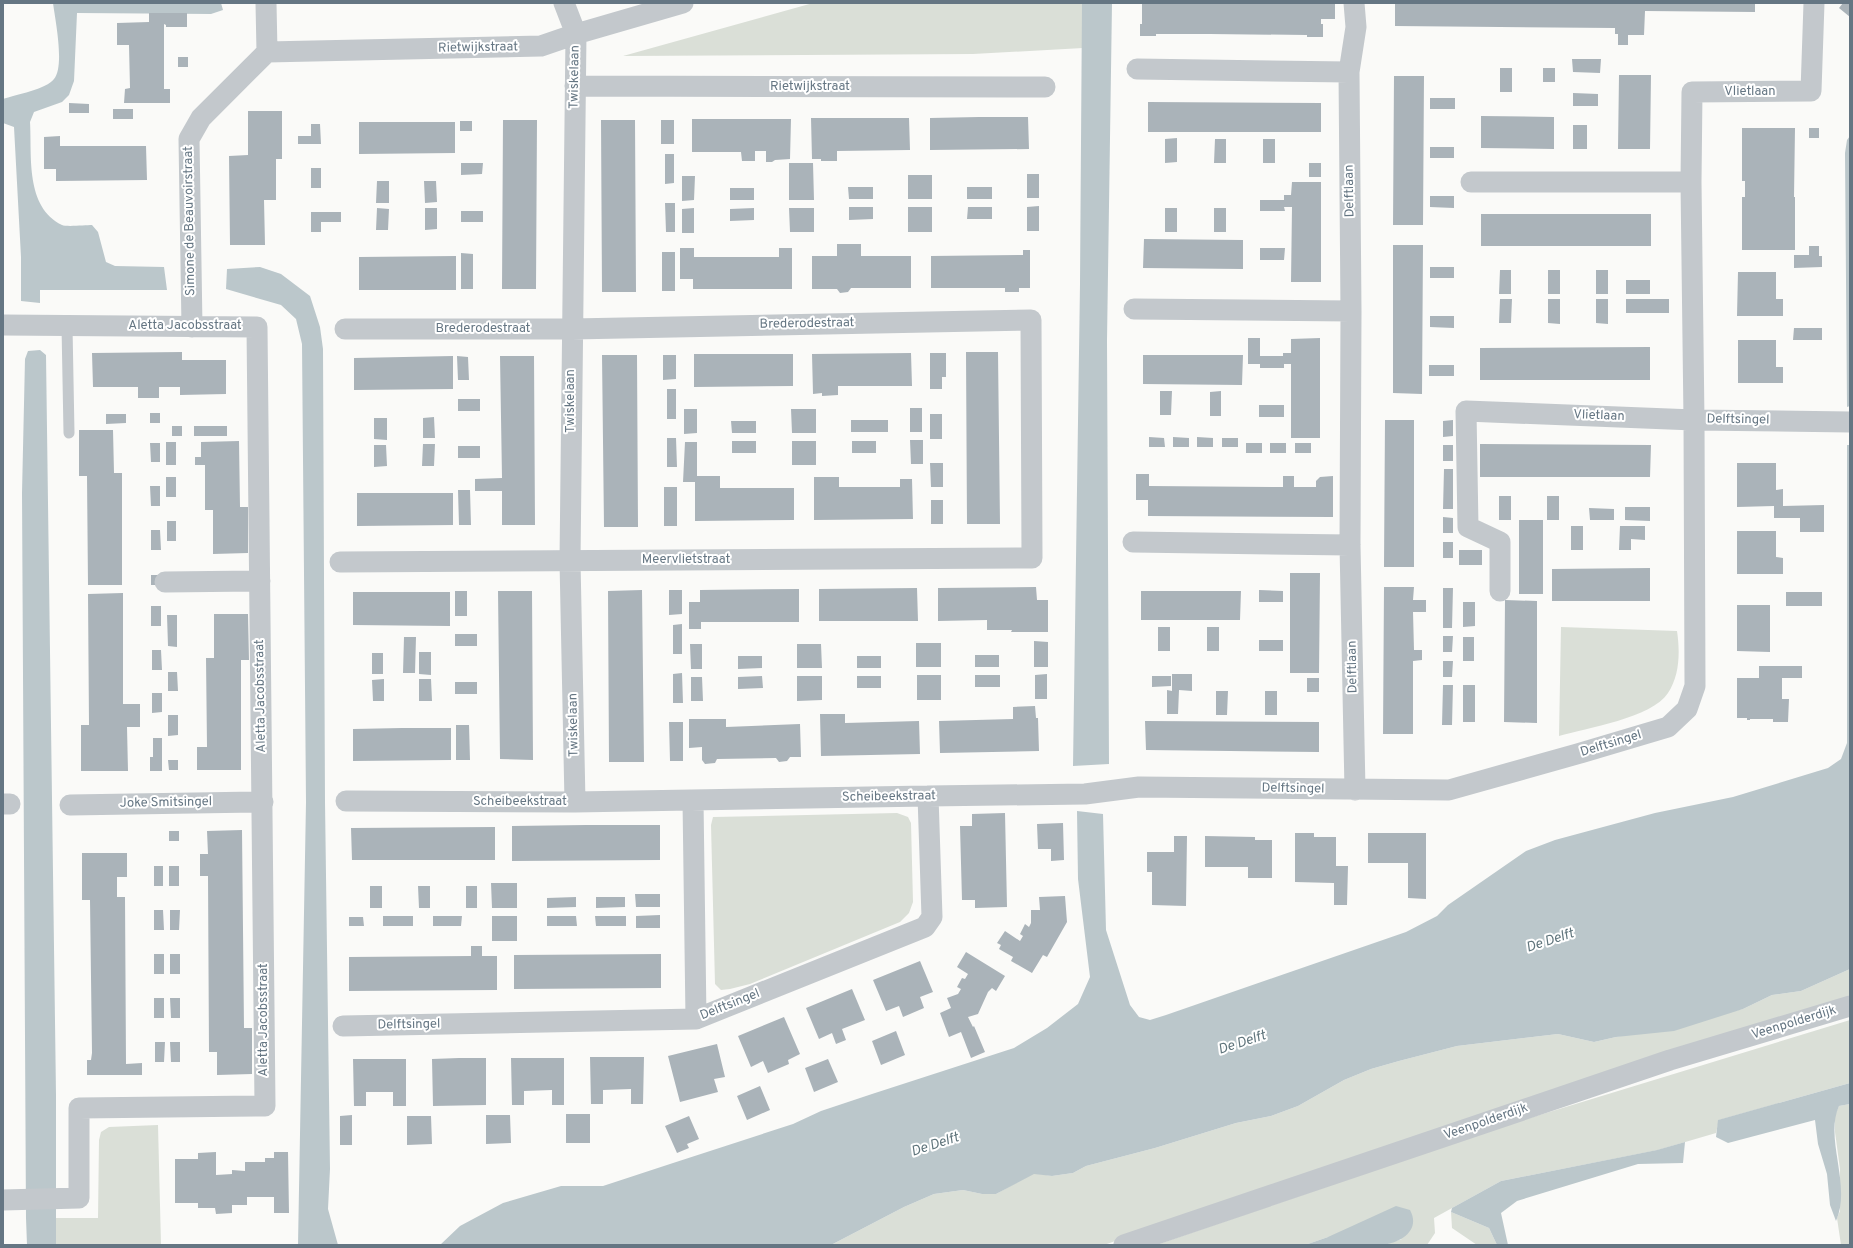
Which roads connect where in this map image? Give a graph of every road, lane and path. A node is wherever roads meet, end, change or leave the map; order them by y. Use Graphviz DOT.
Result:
graph roads {
  1 [pos="266,3"];
  2 [pos="564,3"];
  3 [pos="683,3"];
  4 [pos="1354,3"];
  5 [pos="1814,3"];
  6 [pos="576,34"];
  7 [pos="267,52"];
  8 [pos="1137,69"];
  9 [pos="1349,72"];
  10 [pos="575,86"];
  11 [pos="1046,87"];
  12 [pos="1471,182"];
  13 [pos="1691,182"];
  14 [pos="1134,309"];
  15 [pos="1352,311"];
  16 [pos="3,325"];
  17 [pos="67,326"];
  18 [pos="192,326"];
  19 [pos="345,329"];
  20 [pos="572,329"];
  21 [pos="1694,420"];
  22 [pos="1850,422"];
  23 [pos="70,433"];
  24 [pos="1134,542"];
  25 [pos="1350,545"];
  26 [pos="1032,558"];
  27 [pos="570,561"];
  28 [pos="340,562"];
  29 [pos="260,581"];
  30 [pos="165,582"];
  31 [pos="1500,591"];
  32 [pos="1355,790"];
  33 [pos="1085,794"];
  34 [pos="928,796"];
  35 [pos="693,800"];
  36 [pos="346,801"];
  37 [pos="263,802"];
  38 [pos="575,802"];
  39 [pos="70,805"];
  40 [pos="1850,1006"];
  41 [pos="696,1019"];
  42 [pos="343,1026"];
  43 [pos="12,1200"];
  44 [pos="1124,1245"];
  1 -- 7 [label="street"];
  2 -- 6 [label="street, Twiskelaan"];
  3 -- 6 [label="street, Rietwijkstraat"];
  4 -- 9 [label="street, Delftlaan"];
  5 -- 13 [label="street, Vlietlaan"];
  6 -- 7 [label="street, Rietwijkstraat"];
  6 -- 10 [label="street, Twiskelaan"];
  7 -- 18 [label="street, Simone de Beauvoirstraat"];
  8 -- 9 [label="street"];
  9 -- 15 [label="street, Delftlaan"];
  10 -- 11 [label="street, Rietwijkstraat"];
  10 -- 20 [label="street, Twiskelaan"];
  12 -- 13 [label="street"];
  13 -- 21 [label="street, Vlietlaan"];
  14 -- 15 [label="street"];
  15 -- 25 [label="street, Delftlaan"];
  16 -- 17 [label="street, Aletta Jacobsstraat"];
  17 -- 18 [label="street, Aletta Jacobsstraat"];
  17 -- 23 [label="lane"];
  18 -- 29 [label="street, Aletta Jacobsstraat"];
  19 -- 20 [label="street, Brederodestraat"];
  20 -- 26 [label="street, Brederodestraat"];
  20 -- 27 [label="street, Twiskelaan"];
  21 -- 22 [label="street, Delftsingel"];
  21 -- 31 [label="street, Vlietlaan"];
  21 -- 32 [label="street, Delftsingel"];
  24 -- 25 [label="street"];
  25 -- 32 [label="street, Delftlaan"];
  26 -- 27 [label="street, Meervlietstraat"];
  27 -- 28 [label="street, Meervlietstraat"];
  27 -- 38 [label="street, Twiskelaan"];
  29 -- 30 [label="street"];
  29 -- 37 [label="street, Aletta Jacobsstraat"];
  32 -- 33 [label="street, Delftsingel"];
  33 -- 34 [label="street, Scheibeekstraat"];
  34 -- 35 [label="street, Scheibeekstraat"];
  34 -- 41 [label="street, Delftsingel"];
  35 -- 38 [label="street, Scheibeekstraat"];
  35 -- 41 [label="street"];
  36 -- 38 [label="street, Scheibeekstraat"];
  37 -- 39 [label="street, Joke Smitsingel"];
  37 -- 43 [label="street, Aletta Jacobsstraat"];
  40 -- 44 [label="street, Veenpolderdijk"];
  41 -- 42 [label="street, Delftsingel"];
}
